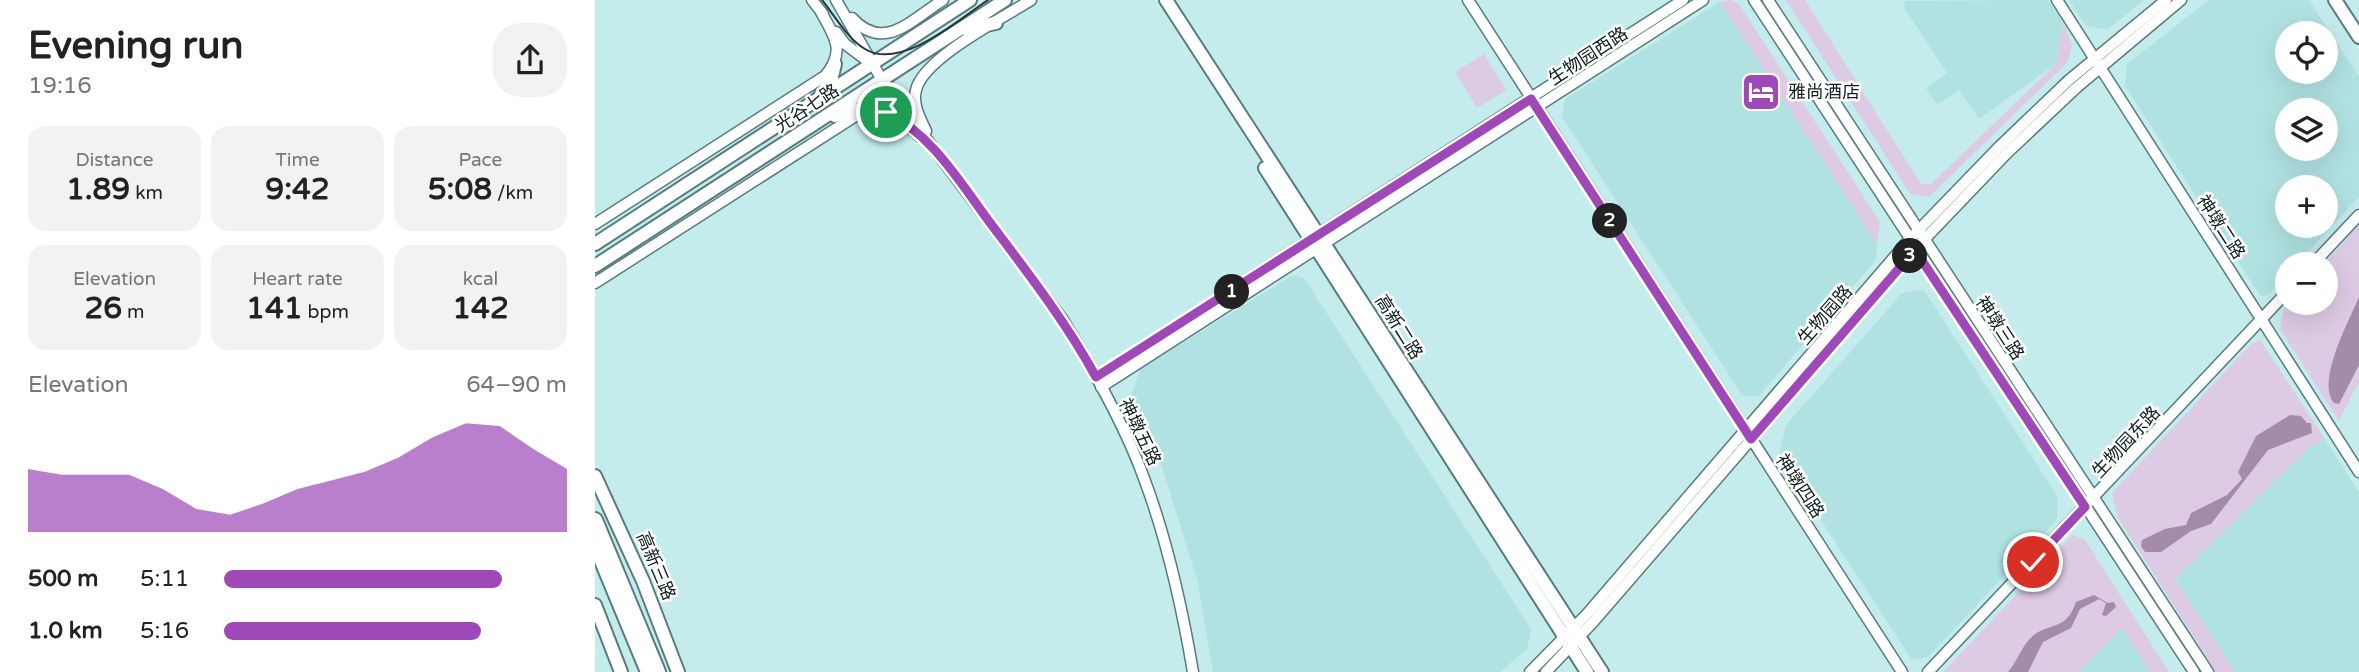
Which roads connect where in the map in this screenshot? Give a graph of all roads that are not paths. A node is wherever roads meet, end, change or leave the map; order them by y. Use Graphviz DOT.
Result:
graph roads {
  1 [pos="812,0"];
  2 [pos="943,0"];
  3 [pos="952,0"];
  4 [pos="970,0"];
  5 [pos="1005,0"];
  6 [pos="1031,0"];
  7 [pos="1156,0"];
  8 [pos="1168,0"];
  9 [pos="1468,0"];
  10 [pos="1683,0"];
  11 [pos="1703,0"];
  12 [pos="1754,0"];
  13 [pos="1768,0"];
  14 [pos="2057,0"];
  15 [pos="2165,0"];
  16 [pos="2181,0"];
  17 [pos="2335,0"];
  18 [pos="2344,0"];
  19 [pos="839,3"];
  20 [pos="821,12"];
  21 [pos="996,23"];
  22 [pos="2359,23"];
  23 [pos="924,30"];
  24 [pos="958,30"];
  25 [pos="877,36"];
  26 [pos="2359,37"];
  27 [pos="933,47"];
  28 [pos="835,64"];
  29 [pos="872,64"];
  30 [pos="2097,64"];
  31 [pos="882,80"];
  32 [pos="915,90"];
  33 [pos="817,100"];
  34 [pos="1534,103"];
  35 [pos="886,112"];
  36 [pos="818,121"];
  37 [pos="935,150"];
  38 [pos="2359,215"];
  39 [pos="595,224"];
  40 [pos="1921,237"];
  41 [pos="1909,240"];
  42 [pos="1318,243"];
  43 [pos="595,244"];
  44 [pos="1915,250"];
  45 [pos="2324,252"];
  46 [pos="595,266"];
  47 [pos="595,283"];
  48 [pos="2275,305"];
  49 [pos="2262,320"];
  50 [pos="1098,382"];
  51 [pos="1748,435"];
  52 [pos="2359,472"];
  53 [pos="595,476"];
  54 [pos="2094,499"];
  55 [pos="2085,507"];
  56 [pos="595,520"];
  57 [pos="595,544"];
  58 [pos="595,605"];
  59 [pos="1572,637"];
  60 [pos="621,672"];
  61 [pos="647,672"];
  62 [pos="658,672"];
  63 [pos="678,672"];
  64 [pos="1193,672"];
  65 [pos="1530,672"];
  66 [pos="1546,672"];
  67 [pos="1587,672"];
  68 [pos="1602,672"];
  69 [pos="1902,672"];
  70 [pos="1929,672"];
  71 [pos="2194,672"];
  72 [pos="2208,672"];
  1 -- 20 [label="street, 神墩五路"];
  2 -- 25 [label="street"];
  3 -- 23 [label="main road"];
  4 -- 23 [label="main road, 光谷七路"];
  5 -- 24 [label="main road, 光谷七路"];
  6 -- 21 [label="street"];
  7 -- 42 [label="main road, 高新二路"];
  8 -- 42 [label="main road, 高新二路"];
  9 -- 34 [label="street, 神墩四路"];
  10 -- 34 [label="street, 生物园西路"];
  11 -- 34 [label="street, 生物园西路"];
  12 -- 41 [label="street, 神墩三路"];
  13 -- 40 [label="street, 神墩三路"];
  14 -- 30 [label="street, 神墩二路"];
  15 -- 30 [label="street, 生物园路"];
  16 -- 30 [label="street, 生物园路"];
  17 -- 26 [label="main road"];
  18 -- 22 [label="main road"];
  19 -- 25 [label="street"];
  19 -- 29 [label="street, 神墩五路"];
  20 -- 28 [label="street"];
  20 -- 29 [label="street, 神墩五路"];
  21 -- 24 [label="main road"];
  21 -- 32 [label="street"];
  23 -- 25 [label="street"];
  23 -- 29 [label="main road, 光谷七路"];
  24 -- 27 [label="main road, 光谷七路"];
  27 -- 31 [label="main road, 光谷七路"];
  27 -- 32 [label="street"];
  28 -- 33 [label="main road"];
  28 -- 39 [label="street"];
  29 -- 31 [label="street, 神墩五路"];
  29 -- 33 [label="main road, 光谷七路"];
  30 -- 40 [label="street, 生物园路"];
  30 -- 49 [label="street, 神墩二路"];
  31 -- 36 [label="main road, 光谷七路"];
  31 -- 37 [label="street, 神墩五路"];
  32 -- 37 [label="street"];
  33 -- 43 [label="main road, 光谷七路"];
  34 -- 42 [label="street, 生物园西路"];
  34 -- 51 [label="street, 神墩四路"];
  35 -- 36 [label="main road"];
  35 -- 37 [label="street"];
  35 -- 47 [label="street"];
  36 -- 46 [label="main road, 光谷七路"];
  37 -- 50 [label="street, 神墩五路"];
  38 -- 45 [label="street"];
  40 -- 41 [label="street, 生物园路"];
  40 -- 44 [label="street, 生物园路"];
  40 -- 54 [label="street, 神墩三路"];
  41 -- 44 [label="street, 神墩三路"];
  41 -- 51 [label="street, 生物园路"];
  42 -- 50 [label="street, 生物园西路"];
  42 -- 59 [label="main road, 高新二路"];
  44 -- 51 [label="street, 生物园路"];
  44 -- 55 [label="street, 神墩三路"];
  48 -- 49 [label="street, 生物园东路"];
  49 -- 52 [label="street, 神墩二路"];
  49 -- 54 [label="street, 生物园东路"];
  50 -- 64 [label="street, 神墩五路"];
  51 -- 59 [label="street, 生物园路"];
  51 -- 69 [label="street, 神墩四路"];
  53 -- 63 [label="main road, 高新三路"];
  54 -- 55 [label="street, 生物园东路"];
  54 -- 72 [label="street, 神墩三路"];
  55 -- 70 [label="street, 生物园东路"];
  55 -- 71 [label="street, 神墩三路"];
  56 -- 62 [label="highway"];
  57 -- 61 [label="highway"];
  58 -- 60 [label="main road"];
  59 -- 65 [label="street, 生物园路"];
  59 -- 66 [label="street, 生物园路"];
  59 -- 67 [label="main road, 高新二路"];
  59 -- 68 [label="main road, 高新二路"];
}
